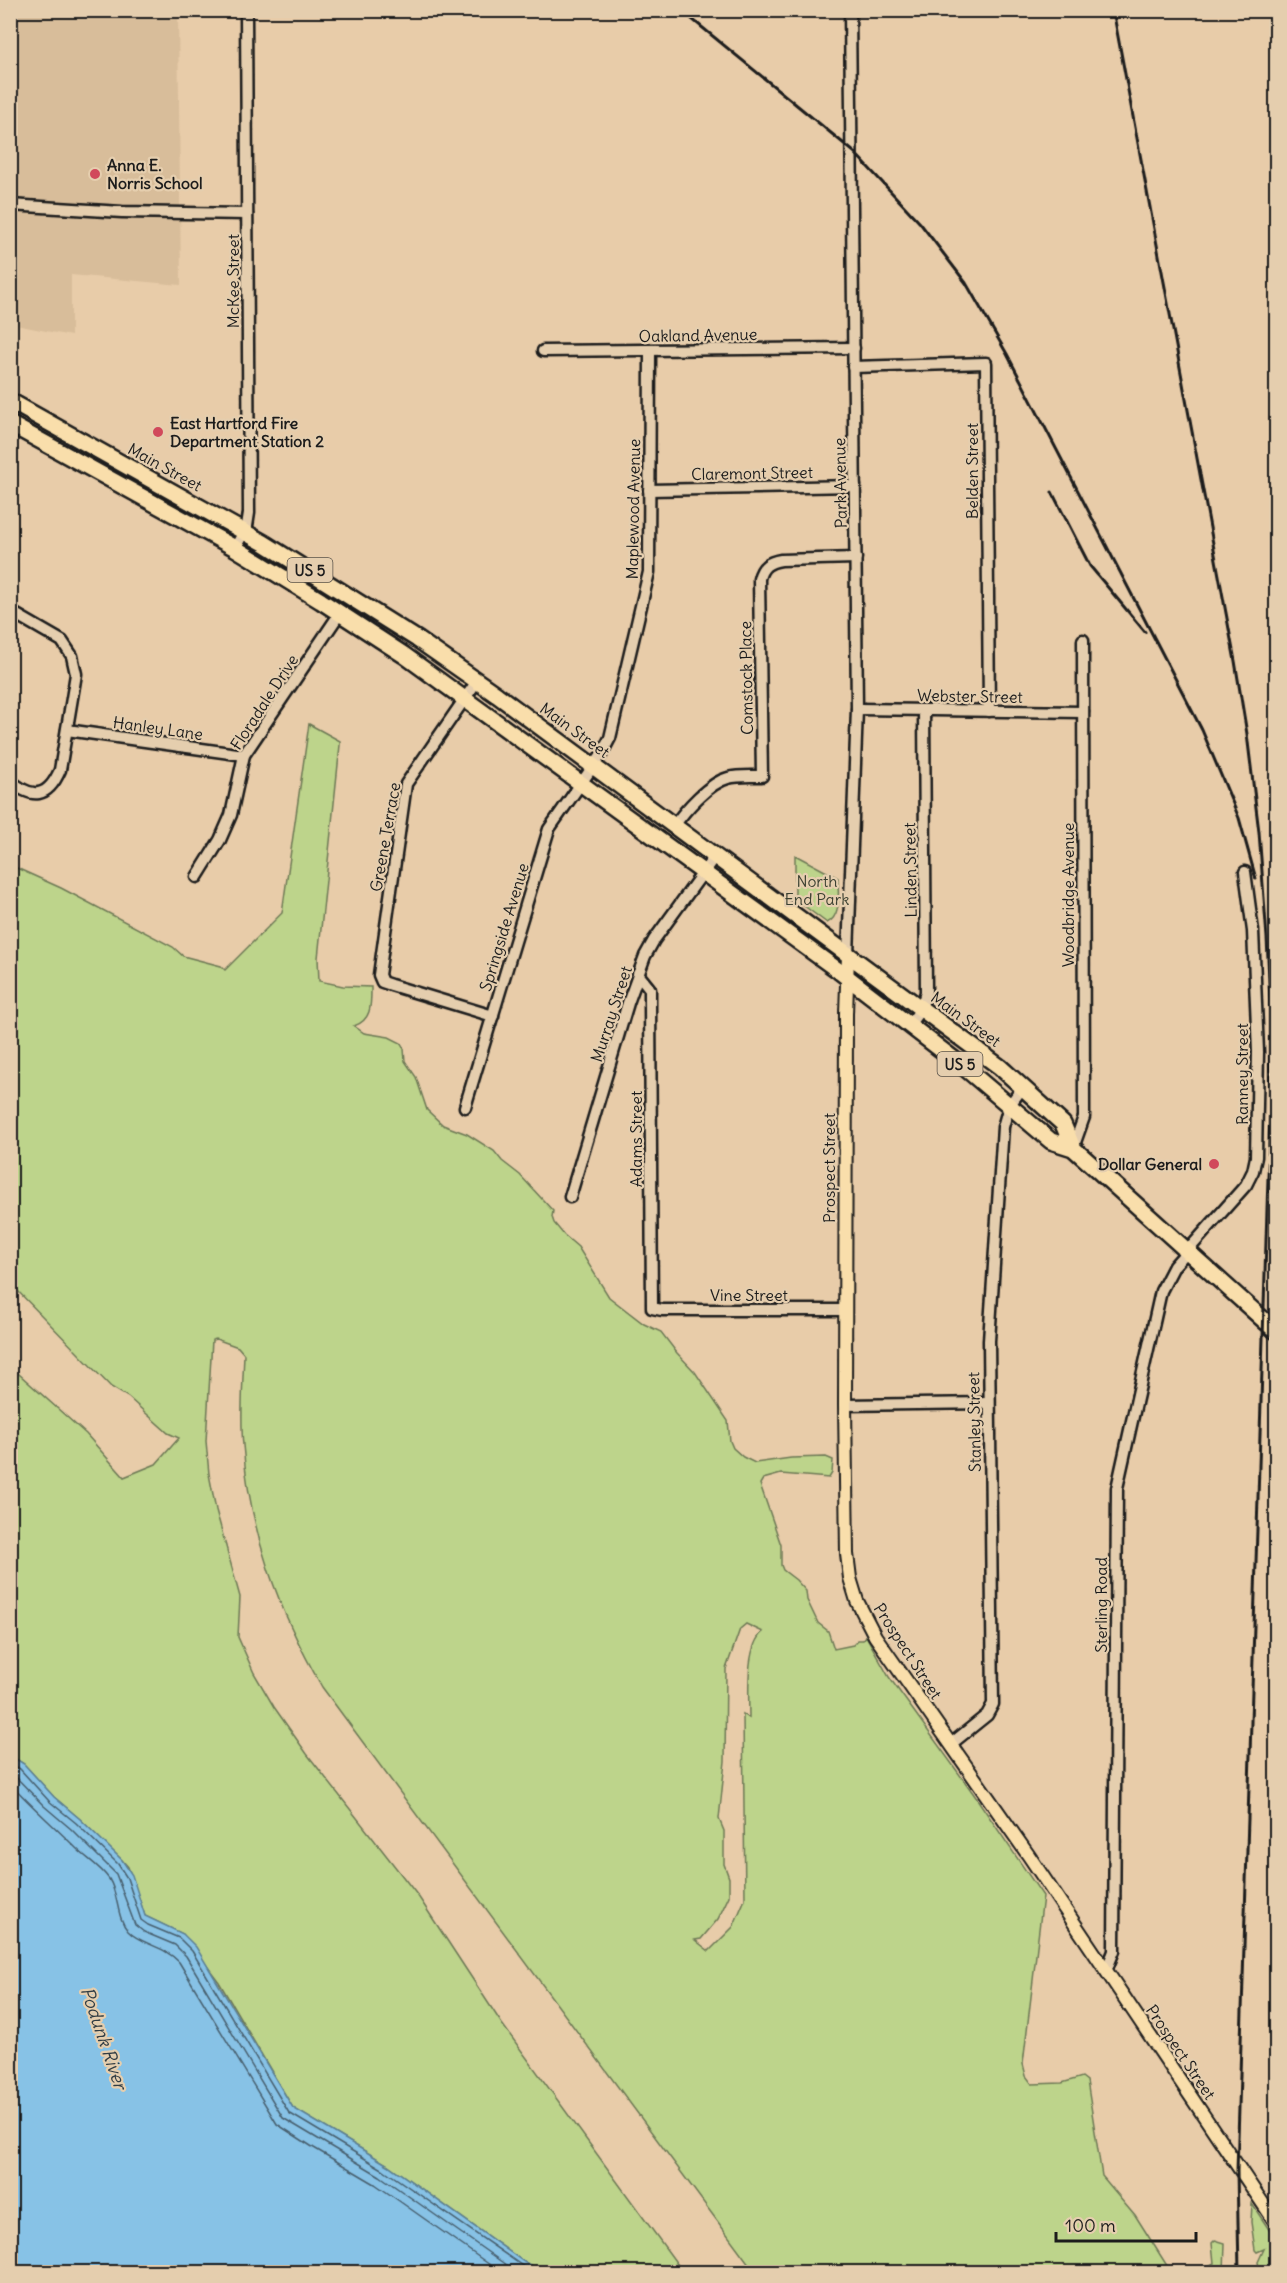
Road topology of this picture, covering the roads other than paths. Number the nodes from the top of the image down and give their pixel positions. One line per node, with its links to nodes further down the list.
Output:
1 (246, 10): 4 (street, McKee Street)
2 (850, 10): 5 (street, Park Avenue)
3 (10, 205): 4 (street)
4 (247, 214): 15 (street, McKee Street)
5 (854, 348): 7 (street, Oakland Avenue); 8 (street, Park Avenue)
6 (543, 351): 7 (street, Oakland Avenue)
7 (650, 351): 13 (street, Maplewood Avenue)
8 (854, 367): 12 (street, Park Avenue); 25 (street, Belden Street)
9 (10, 402): 11 (highway, Main Street / US 5)
10 (10, 424): 14 (highway, Main Street / US 5)
11 (147, 477): 14 (highway); 15 (highway, Main Street / US 5)
12 (855, 486): 13 (street, Claremont Street); 17 (street, Park Avenue)
13 (650, 490): 29 (street, Maplewood Avenue)
14 (138, 494): 16 (highway, Main Street / US 5)
15 (244, 531): 16 (street, McKee Street); 21 (highway, Main Street / US 5)
16 (235, 548): 19 (highway, Main Street / US 5)
17 (856, 558): 23 (street, Park Avenue); 32 (street, Comstock Place)
18 (10, 610): 27 (street)
19 (340, 613): 22 (highway, Main Street / US 5); 28 (street, Floradale Drive)
20 (1083, 640): 26 (street, Woodbridge Avenue)
21 (477, 681): 22 (street, Greene Terrace); 29 (highway, Main Street / US 5)
22 (465, 698): 31 (highway, Main Street / US 5); 41 (street, Greene Terrace)
23 (857, 709): 24 (street, Webster Street); 37 (street, Park Avenue)
24 (924, 710): 25 (street, Webster Street); 40 (street, Linden Street)
25 (988, 711): 26 (street, Webster Street)
26 (1083, 712): 46 (street, Woodbridge Avenue)
27 (67, 730): 28 (street, Hanley Lane); 30 (street)
28 (244, 755): 36 (street, Floradale Drive)
29 (593, 766): 31 (street, Springside Avenue); 32 (highway, Main Street / US 5)
30 (10, 780)
31 (580, 783): 34 (highway, Main Street / US 5); 41 (street, Springside Avenue)
32 (674, 826): 33 (highway, Main Street / US 5)
33 (715, 856): 34 (street, Murray Street); 37 (highway, Main Street / US 5)
34 (704, 871): 38 (street, Murray Street); 39 (highway, Main Street / US 5)
35 (1245, 872): 48 (street, Ranney Street)
36 (196, 878)
37 (848, 955): 39 (main road, Prospect Street); 40 (highway, Main Street / US 5)
38 (638, 974): 47 (street, Murray Street); 49 (street, Adams Street)
39 (847, 977): 42 (highway, Main Street / US 5); 50 (main road, Prospect Street)
40 (921, 1009): 42 (street, Linden Street); 43 (highway, Main Street / US 5)
41 (493, 1016): 45 (street, Springside Avenue)
42 (909, 1025): 44 (highway, Main Street / US 5)
43 (1023, 1087): 44 (street, Stanley Street); 46 (highway, Main Street / US 5)
44 (1009, 1106): 46 (highway, Main Street / US 5); 52 (street, Stanley Street)
45 (465, 1107)
46 (1073, 1148): 48 (highway, Main Street / US 5)
47 (570, 1197)
48 (1188, 1251): 51 (highway, Main Street / US 5); 55 (street, Sterling Road)
49 (652, 1308): 50 (street, Vine Street)
50 (845, 1310): 53 (main road, Prospect Street)
51 (1276, 1331)
52 (989, 1403): 53 (street); 54 (street, Stanley Street)
53 (845, 1405): 54 (main road, Prospect Street)
54 (951, 1744): 55 (main road, Prospect Street)
55 (1106, 1971): 56 (main road, Prospect Street)
56 (1275, 2216)

